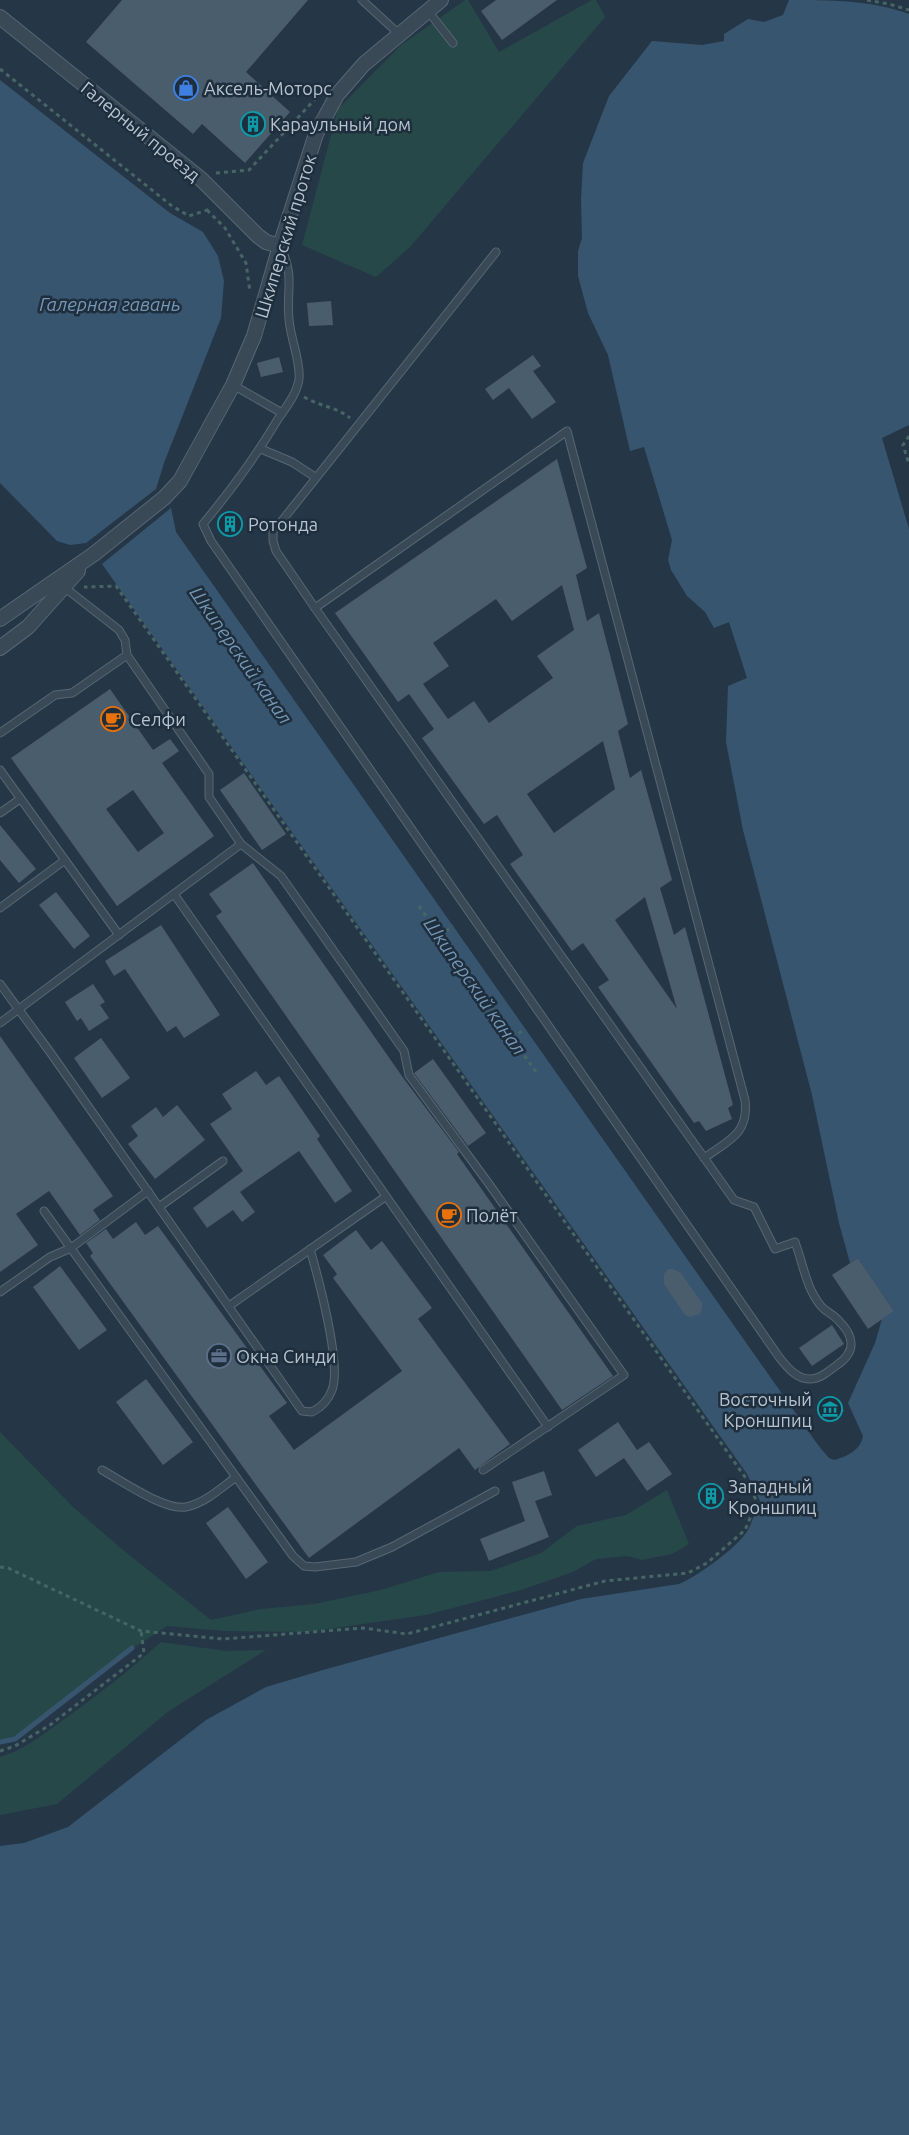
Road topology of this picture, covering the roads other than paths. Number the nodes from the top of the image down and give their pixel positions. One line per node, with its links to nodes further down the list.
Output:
1 (362, 0): 5 (lane)
2 (441, 0): 3 (street, Шкиперский проток)
3 (428, 10): 5 (street, Шкиперский проток); 6 (lane)
4 (0, 17): 7 (street, Галерный проезд)
5 (399, 34): 7 (street, Шкиперский проток)
6 (453, 43)
7 (280, 246): 9 (street, Шкиперский проток); 10 (lane)
8 (496, 252): 12 (lane)
9 (234, 385): 10 (lane); 13 (street, Шкиперский проток)
10 (282, 413): 11 (lane)
11 (261, 448): 12 (lane); 31 (lane)
12 (315, 477): 15 (lane)
13 (94, 554): 14 (street); 16 (street)
14 (64, 587): 17 (street); 18 (lane)
15 (315, 608): 31 (lane); 31 (lane)
16 (0, 619)
17 (0, 648)
18 (127, 655): 19 (lane); 23 (lane)
19 (0, 733)
20 (0, 770): 21 (lane)
21 (20, 799): 22 (lane); 24 (lane)
22 (0, 813)
23 (241, 844): 25 (lane); 41 (lane)
24 (65, 860): 26 (lane); 27 (lane)
25 (174, 894): 27 (lane); 34 (lane)
26 (0, 908)
27 (119, 935): 29 (lane)
28 (0, 984): 29 (lane)
29 (19, 1009): 30 (lane); 33 (lane)
30 (0, 1023)
31 (704, 1158)
32 (223, 1160): 35 (lane)
33 (148, 1191): 35 (lane); 37 (lane)
34 (385, 1197): 38 (lane); 41 (lane)
35 (159, 1208): 40 (lane)
36 (44, 1211): 37 (lane)
37 (71, 1248): 39 (lane); 44 (lane)
38 (310, 1249): 40 (lane); 40 (lane)
39 (0, 1292)
40 (228, 1306)
41 (548, 1427): 43 (lane)
42 (102, 1470): 44 (lane)
43 (483, 1470)
44 (236, 1477): 45 (lane)
45 (496, 1491)

